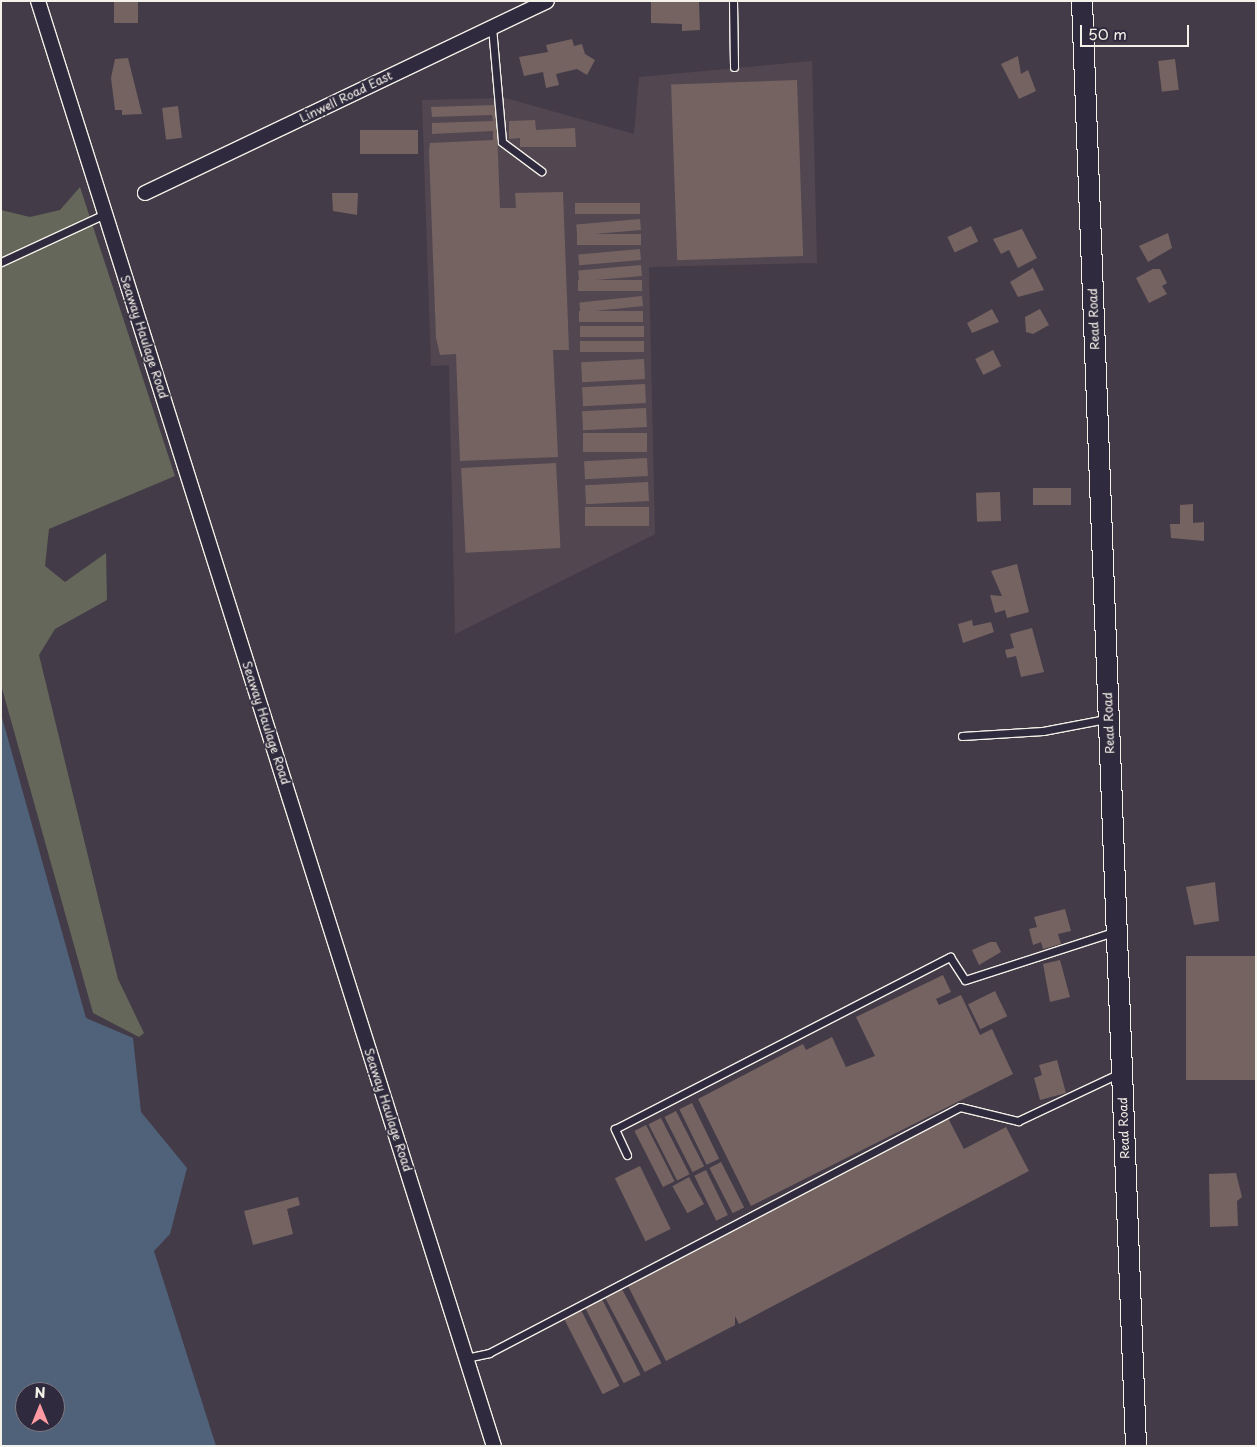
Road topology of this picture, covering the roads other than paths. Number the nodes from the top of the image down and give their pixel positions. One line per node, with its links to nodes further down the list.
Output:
1 (38, 1): 9 (street, Seaway Haulage Road)
2 (546, 1): 5 (street, Linwell Road East)
3 (733, 1): 6 (lane)
4 (1082, 1): 11 (street, Read Road)
5 (492, 27): 7 (lane); 8 (street, Linwell Road East)
6 (734, 67)
7 (541, 171)
8 (145, 194)
9 (105, 214): 10 (lane); 16 (street, Seaway Haulage Road)
10 (1, 262)
11 (1109, 718): 12 (lane); 13 (street, Read Road)
12 (962, 736)
13 (1116, 931): 14 (street, Read Road); 15 (lane)
14 (1122, 1072): 16 (lane); 18 (street, Read Road)
15 (627, 1155)
16 (466, 1358): 17 (street, Seaway Haulage Road)
17 (494, 1446)
18 (1136, 1446)

